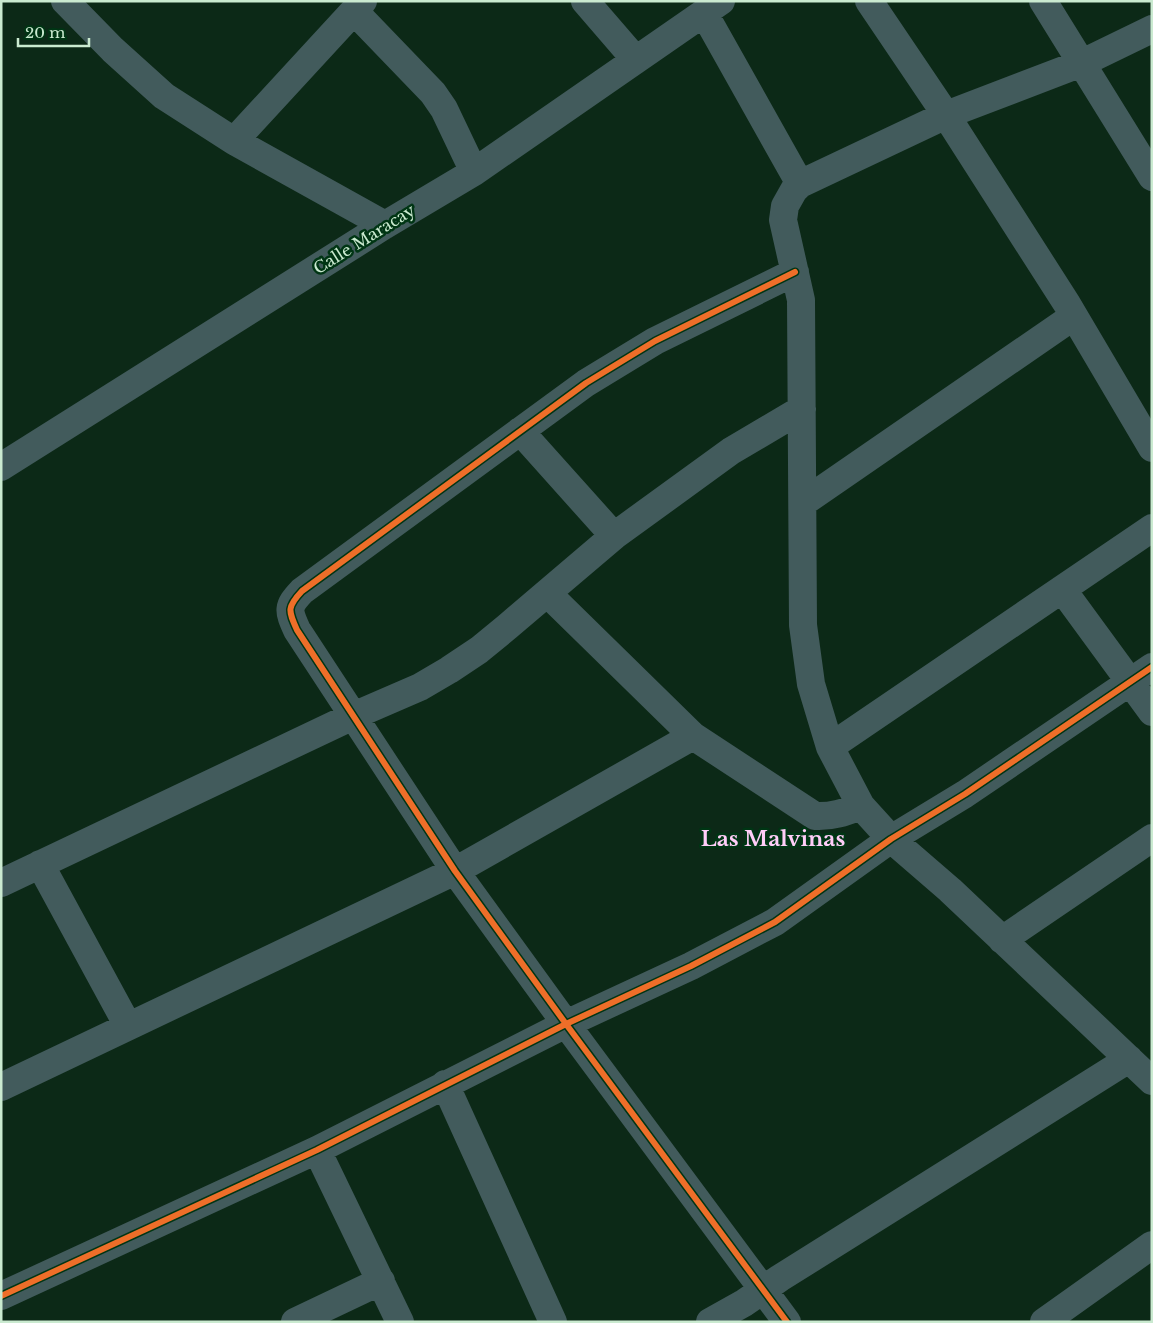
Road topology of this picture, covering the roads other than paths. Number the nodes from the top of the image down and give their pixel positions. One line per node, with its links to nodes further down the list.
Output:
1 (66, 1): 11 (street)
2 (586, 1): 8 (street)
3 (869, 1): 10 (street)
4 (1044, 1): 9 (street)
5 (358, 6): 11 (street); 12 (street)
6 (713, 7): 8 (street, Calle Maracay); 14 (street)
7 (1152, 29): 9 (street)
8 (635, 59): 12 (street, Calle Maracay)
9 (1082, 63): 10 (street); 13 (street)
10 (946, 116): 14 (street); 17 (street)
11 (234, 141): 15 (street)
12 (474, 172): 15 (street, Calle Maracay)
13 (1152, 177)
14 (800, 184): 16 (street)
15 (385, 225): 21 (street, Calle Maracay)
16 (795, 272): 18 (street); 19 (street)
17 (1074, 316): 20 (street); 22 (street)
18 (802, 409): 22 (street); 24 (street)
19 (520, 431): 24 (street); 29 (street)
20 (1152, 448)
21 (1, 467)
22 (804, 502): 31 (street)
23 (1152, 528): 25 (street)
24 (614, 536): 26 (street)
25 (1062, 589): 27 (street); 31 (street)
26 (546, 593): 29 (street); 30 (street)
27 (1141, 675): 28 (street); 34 (street)
28 (1152, 712)
29 (353, 716): 35 (street); 36 (street)
30 (692, 736): 32 (street); 36 (street)
31 (830, 747): 32 (street)
32 (861, 806): 34 (street)
33 (1152, 838): 38 (street)
34 (891, 839): 38 (street); 39 (street)
35 (40, 864): 37 (street); 40 (street)
36 (455, 870): 39 (street); 40 (street)
37 (1, 883)
38 (1002, 940): 41 (street)
39 (566, 1024): 42 (street); 47 (street)
40 (128, 1026): 43 (street)
41 (1145, 1072): 47 (street)
42 (445, 1084): 44 (street); 51 (street)
43 (1, 1087)
44 (317, 1150): 46 (street); 48 (street)
45 (1152, 1245): 54 (street)
46 (381, 1281): 49 (street); 50 (street)
47 (762, 1290): 52 (street); 53 (street)
48 (1, 1296)
49 (295, 1322)
50 (400, 1322)
51 (553, 1322)
52 (710, 1322)
53 (787, 1322)
54 (1044, 1322)

